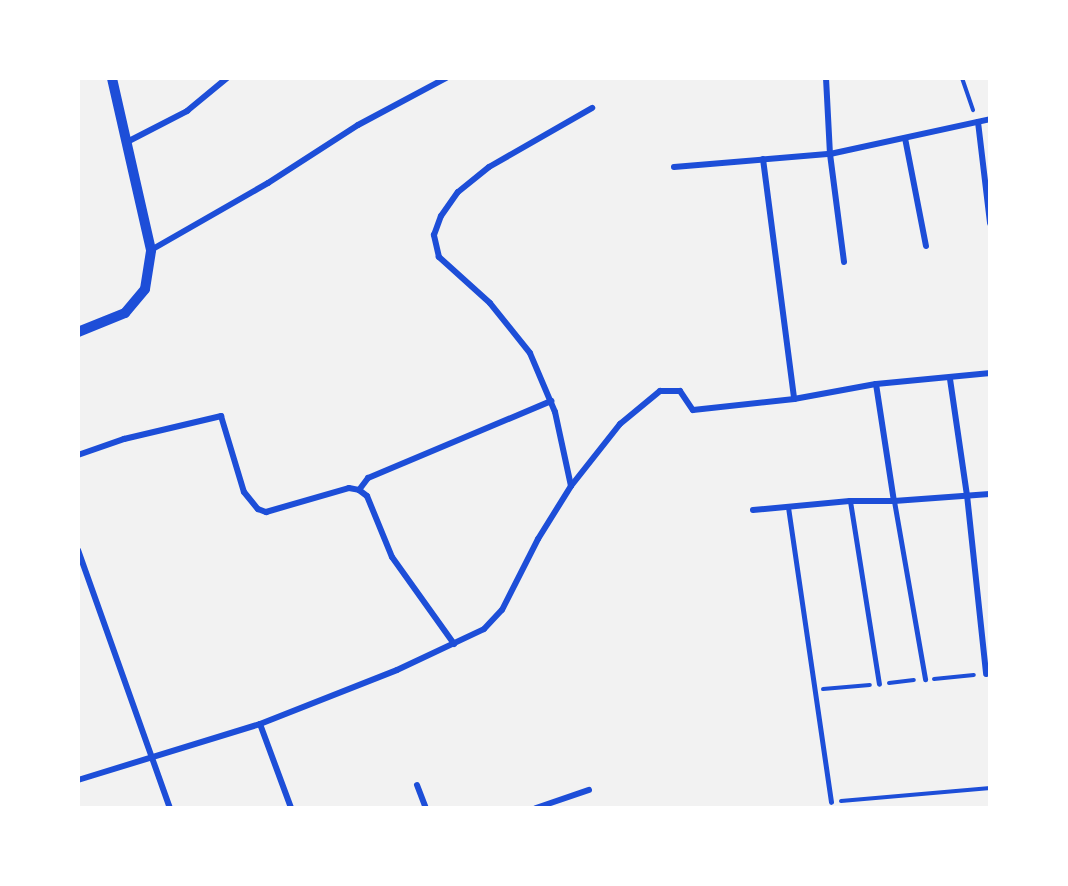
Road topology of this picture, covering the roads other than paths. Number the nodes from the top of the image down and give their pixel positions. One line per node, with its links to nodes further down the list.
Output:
1 (112, 78): 9 (street)
2 (227, 78): 9 (street)
3 (446, 78): 15 (street)
4 (826, 78): 10 (street)
5 (592, 108): 22 (street)
6 (990, 119): 7 (street)
7 (978, 122): 8 (street); 13 (street)
8 (904, 138): 10 (street); 14 (street)
9 (127, 142): 15 (street)
10 (830, 154): 11 (street); 16 (street)
11 (763, 159): 12 (street); 21 (street)
12 (674, 167)
13 (990, 223)
14 (926, 246)
15 (151, 250): 17 (street)
16 (844, 262)
17 (78, 333)
18 (990, 373): 19 (street)
19 (950, 379): 20 (street); 27 (street)
20 (876, 384): 21 (street); 29 (street)
21 (794, 399): 24 (street)
22 (551, 401): 24 (street); 25 (street)
23 (78, 456): 25 (street)
24 (571, 486): 34 (street)
25 (359, 490): 34 (street)
26 (990, 494): 27 (street)
27 (967, 495): 29 (street); 35 (street)
28 (850, 501): 29 (street); 30 (street); 37 (street)
29 (894, 501): 36 (street)
30 (788, 507): 31 (street); 43 (street)
31 (753, 510)
32 (78, 550): 33 (street)
33 (80, 560): 39 (street)
34 (454, 644): 38 (street)
35 (986, 674)
36 (926, 679)
37 (879, 684)
38 (260, 724): 39 (street); 45 (street)
39 (153, 758): 40 (street); 44 (street)
40 (78, 780)
41 (417, 785): 46 (street)
42 (589, 790): 47 (street)
43 (831, 802)
44 (170, 808)
45 (291, 808)
46 (426, 808)
47 (536, 808)

